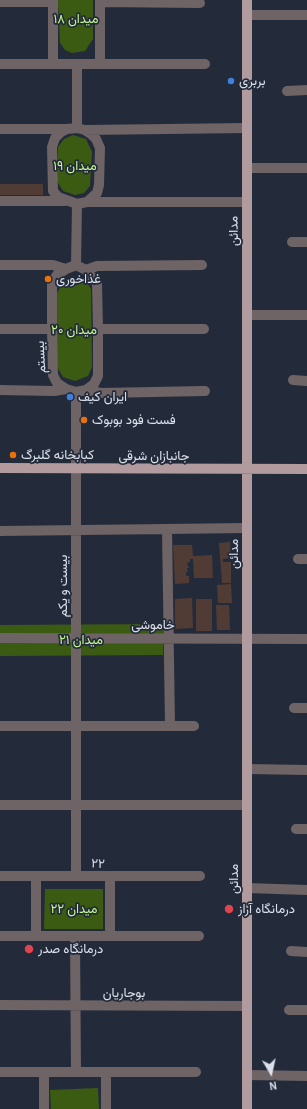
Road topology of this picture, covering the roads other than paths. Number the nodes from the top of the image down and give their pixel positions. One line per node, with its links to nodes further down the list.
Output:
1 (247, 0): 6 (main road, مدائن)
2 (53, 1): 4 (street); 9 (street)
3 (100, 1): 5 (street); 11 (street)
4 (0, 2)
5 (200, 3)
6 (247, 15): 7 (street); 15 (main road, مدائن)
7 (307, 15)
8 (0, 64): 9 (street)
9 (53, 64): 10 (street)
10 (77, 64): 11 (street); 17 (street)
11 (100, 64): 12 (street)
12 (205, 64)
13 (286, 90): 14 (street)
14 (307, 90)
15 (247, 128): 17 (street); 18 (main road, مدائن)
16 (0, 129): 17 (street)
17 (76, 129): 21 (street); 23 (street)
18 (247, 168): 19 (street); 22 (main road, مدائن)
19 (307, 168)
20 (0, 201): 21 (street)
21 (65, 201): 23 (street)
22 (247, 202): 23 (street); 30 (main road, مدائن)
23 (82, 203): 28 (street)
24 (292, 242): 25 (street)
25 (307, 242)
26 (0, 265): 28 (street)
27 (202, 265): 29 (street)
28 (71, 267): 29 (street); 33 (street, بیستم)
29 (86, 270): 34 (street)
30 (248, 315): 31 (street); 43 (main road, مدائن)
31 (307, 315)
32 (0, 329): 33 (street)
33 (52, 329): 39 (street, بیستم)
34 (98, 329): 35 (street); 39 (street)
35 (204, 329)
36 (293, 380): 37 (street)
37 (307, 381)
38 (0, 390): 39 (street)
39 (76, 391): 40 (street); 42 (street, بیست و یکم)
40 (205, 391)
41 (0, 468): 42 (main road, جانبازان شرقی)
42 (76, 469): 43 (main road, جانبازان شرقی); 48 (street, بیست و یکم)
43 (247, 469): 44 (main road, جانبازان شرقی); 45 (main road, مدائن)
44 (307, 469)
45 (247, 528): 46 (street); 52 (main road, مدائن)
46 (167, 529): 48 (street); 51 (street)
47 (0, 531): 48 (street)
48 (76, 531): 50 (street, بیست و یکم)
49 (0, 638): 50 (street, خاموشی)
50 (76, 638): 51 (street, خاموشی); 57 (street, بیست و یکم)
51 (170, 638): 52 (street, خاموشی); 58 (street)
52 (247, 638): 53 (street, خاموشی); 60 (main road, مدائن)
53 (307, 639)
54 (294, 708): 55 (street)
55 (307, 708)
56 (0, 726): 57 (street)
57 (76, 726): 58 (street); 63 (street, بیست و یکم)
58 (170, 726): 59 (street)
59 (194, 726)
60 (247, 768): 61 (street); 64 (main road, مدائن)
61 (307, 770)
62 (0, 805): 63 (street)
63 (76, 805): 64 (street); 69 (street, بیست و یکم)
64 (247, 805): 72 (main road, مدائن)
65 (296, 829): 66 (street)
66 (307, 829)
67 (0, 876): 68 (street, ۲۲)
68 (36, 876): 69 (street, ۲۲); 75 (street)
69 (76, 876): 70 (street, ۲۲)
70 (110, 876): 71 (street); 77 (street, ۲۲)
71 (200, 876)
72 (247, 888): 73 (street); 83 (main road, مدائن)
73 (307, 890)
74 (0, 936): 75 (street)
75 (36, 936): 76 (street)
76 (75, 936): 77 (street); 82 (street)
77 (110, 936): 78 (street)
78 (199, 936)
79 (291, 951): 80 (street)
80 (307, 952)
81 (0, 1006): 82 (street, بوجاریان)
82 (75, 1006): 83 (street, بوجاریان); 88 (street)
83 (247, 1006): 91 (main road, مدائن)
84 (289, 1010): 85 (street)
85 (307, 1010)
86 (0, 1072): 87 (street)
87 (44, 1072): 88 (street); 93 (street)
88 (76, 1072): 89 (street)
89 (106, 1072): 90 (street); 94 (street)
90 (196, 1072)
91 (247, 1075): 92 (street); 95 (main road, مدائن)
92 (307, 1076)
93 (44, 1109)
94 (106, 1109)
95 (247, 1109)

